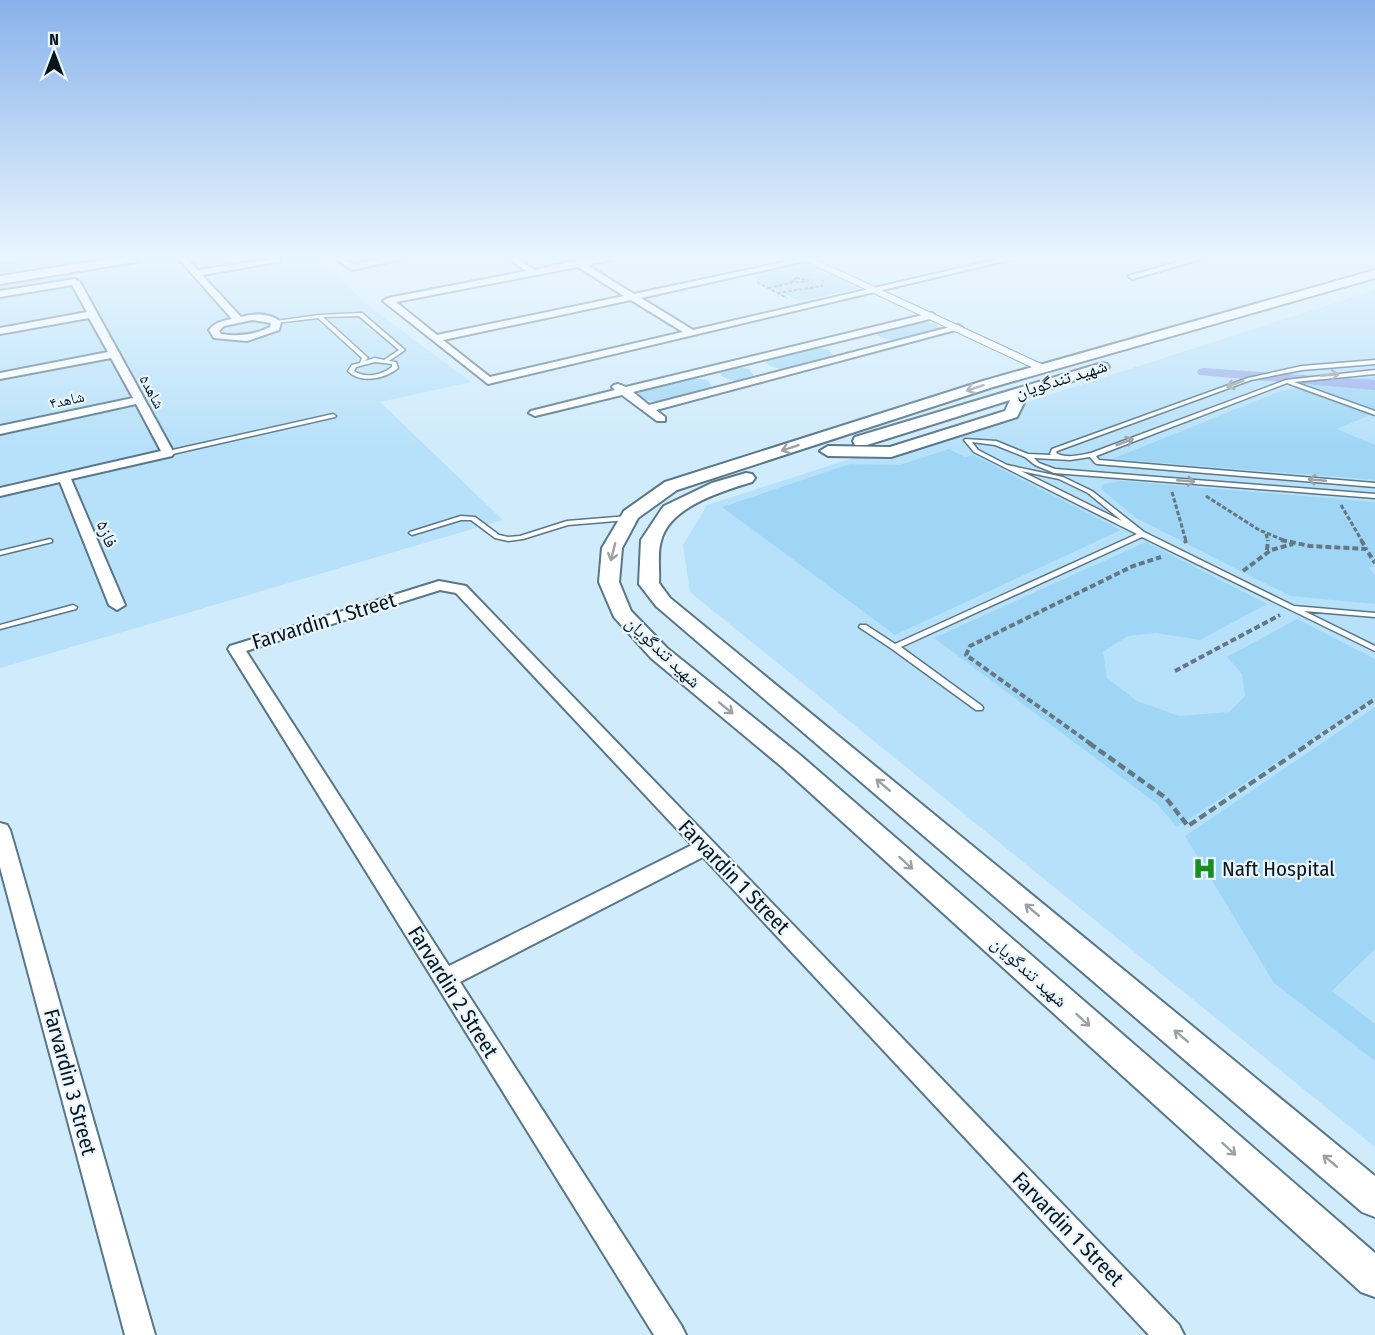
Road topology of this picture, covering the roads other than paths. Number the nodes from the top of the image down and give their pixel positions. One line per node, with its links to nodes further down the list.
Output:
1 (59, 320): 19 (street)
2 (96, 320): 25 (street, شاهد۵)
3 (231, 320): 17 (street)
4 (272, 320): 17 (street)
5 (288, 320): 17 (lane)
6 (324, 320): 29 (lane)
7 (367, 320): 27 (lane)
8 (413, 320): 22 (street)
9 (508, 320): 22 (street)
10 (670, 320): 21 (street)
11 (744, 320): 21 (street)
12 (912, 320): 20 (street)
13 (941, 320): 18 (street)
14 (956, 320): 31 (street)
15 (1211, 320): 31 (main road, شهید تندگویان)
16 (1255, 320): 41 (main road, شهید تندگویان)
17 (276, 322)
18 (958, 328): 24 (street); 31 (street)
19 (0, 331)
20 (862, 332): 23 (street); 24 (street)
21 (691, 333): 22 (street)
22 (433, 336)
23 (822, 342): 26 (street); 28 (street)
24 (889, 346): 26 (street)
25 (114, 354): 35 (street); 42 (street, شاهد۵)
26 (850, 357): 36 (street)
27 (386, 360): 29 (lane); 29 (lane)
28 (745, 360): 32 (street); 36 (street)
29 (362, 362)
30 (1375, 362): 34 (lane)
31 (1050, 366): 44 (main road, شهید تندگویان, one-way to 44)
32 (704, 370): 39 (street); 40 (street)
33 (1375, 372): 37 (lane, one-way to 33)
34 (1269, 375): 37 (lane); 58 (lane, one-way to 58)
35 (0, 376)
36 (772, 377): 39 (street)
37 (1288, 381): 46 (lane); 56 (lane, one-way to 37)
38 (612, 383): 40 (street)
39 (730, 388): 43 (street)
40 (623, 391): 43 (street); 45 (street)
41 (1022, 391): 49 (main road, شهید تندگویان); 51 (main road)
42 (140, 400): 50 (street, شاهد۴); 55 (street, شاهد۵)
43 (647, 409): 48 (street)
44 (908, 409): 49 (main road); 61 (main road, شهید تندگویان, one-way to 61)
45 (536, 413)
46 (1375, 413)
47 (333, 416): 55 (lane)
48 (661, 419)
49 (928, 420): 51 (main road); 54 (main road, شهید تندگویان)
50 (0, 430)
51 (951, 432): 53 (main road); 54 (main road)
52 (996, 443): 53 (lane); 53 (lane); 57 (lane)
53 (972, 445): 59 (lane)
54 (828, 451): 61 (main road, شهید تندگویان)
55 (168, 453): 60 (street)
56 (1092, 455): 58 (lane); 62 (lane, one-way to 56)
57 (1027, 456): 58 (lane); 64 (lane, one-way to 64)
58 (1058, 457)
59 (1005, 466): 67 (lane); 67 (lane)
60 (64, 477): 63 (street); 71 (street, فاز۵)
61 (709, 482): 65 (main road, شهید تندگویان); 70 (main road, شهید تندگویان)
62 (1375, 485)
63 (0, 492)
64 (1375, 496)
65 (629, 518): 66 (lane); 74 (main road, شهید تندگویان, one-way to 74)
66 (412, 532)
67 (1142, 534): 73 (lane); 78 (lane)
68 (50, 541): 69 (lane)
69 (0, 553)
70 (663, 602): 74 (main road); 85 (main road, شهید تندگویان, one-way to 70)
71 (117, 605)
72 (73, 607): 76 (lane)
73 (1293, 608): 75 (lane); 80 (lane)
74 (621, 613): 86 (main road, شهید تندگویان, one-way to 86)
75 (1375, 615)
76 (0, 627)
77 (863, 627): 78 (lane)
78 (895, 647): 81 (lane)
79 (236, 649): 83 (street, Farvardin 1 Street); 84 (street, Farvardin 2 Street)
80 (1375, 649)
81 (979, 708)
82 (0, 830): 87 (street, Farvardin 3 Street)
83 (705, 847): 84 (street); 89 (street, Farvardin 1 Street)
84 (445, 979): 88 (street, Farvardin 2 Street)
85 (1375, 1199)
86 (1375, 1278)
87 (140, 1335)
88 (671, 1335)
89 (1169, 1335)

